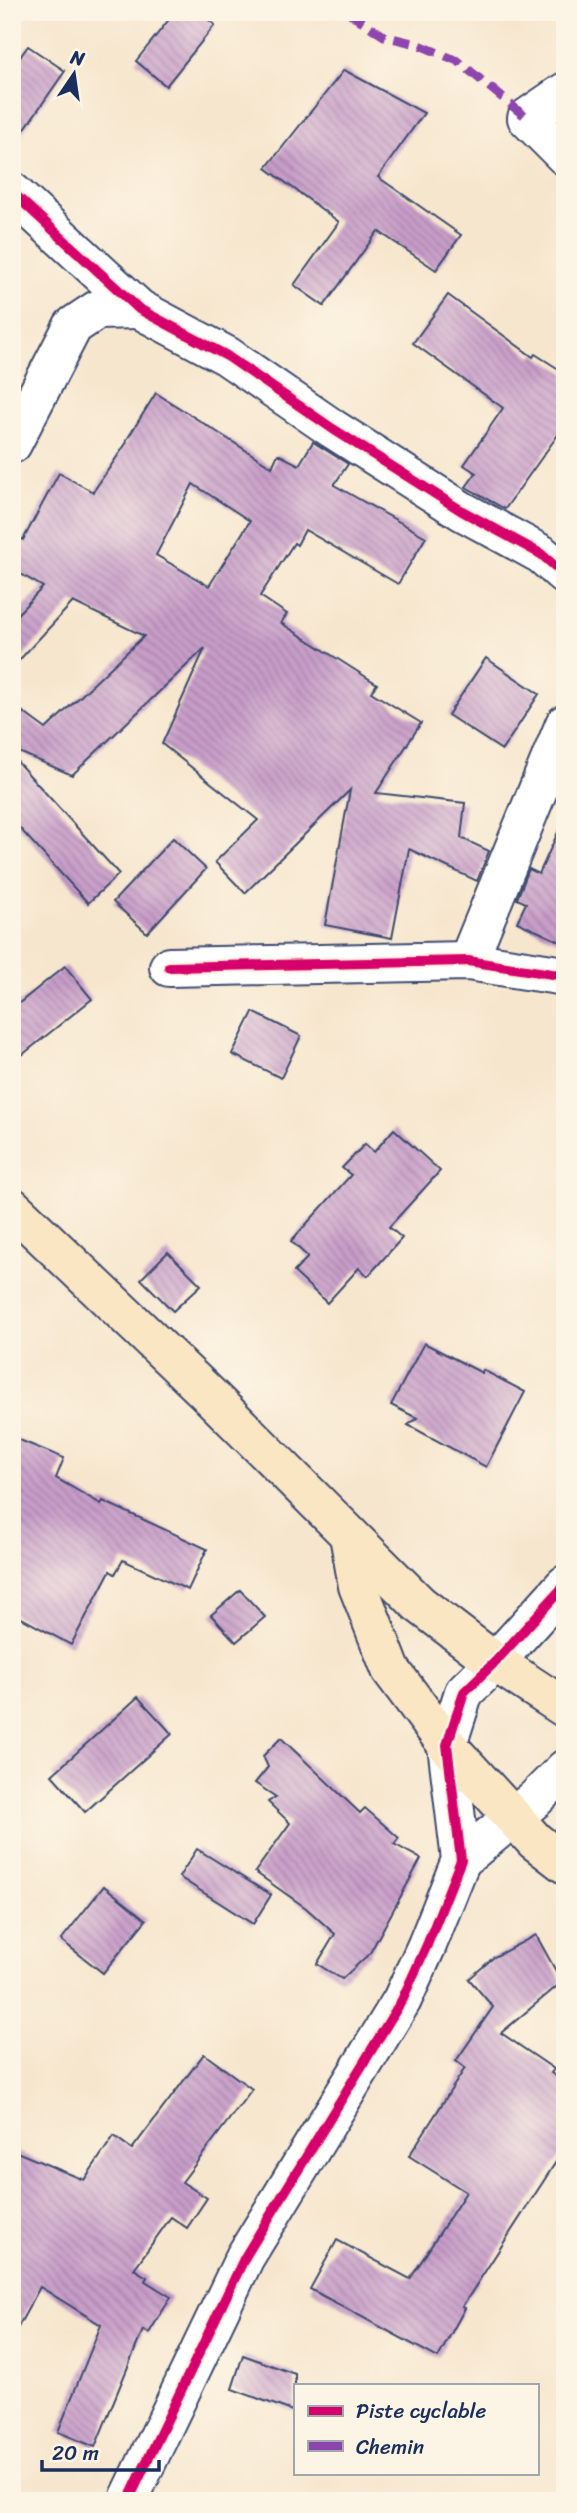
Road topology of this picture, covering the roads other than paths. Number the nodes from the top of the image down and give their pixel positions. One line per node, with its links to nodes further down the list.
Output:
1 (565, 92): 2 (street)
2 (565, 156)
3 (12, 192): 4 (street)
4 (139, 309): 5 (street); 6 (street)
5 (12, 444)
6 (565, 575)
7 (565, 724): 8 (street)
8 (468, 961): 9 (street); 10 (street)
9 (169, 967)
10 (565, 976)
11 (12, 1207): 12 (main road)
12 (349, 1535): 14 (main road); 16 (main road)
13 (565, 1585): 14 (street)
14 (495, 1662): 15 (main road); 16 (street)
15 (565, 1708)
16 (447, 1745): 18 (main road); 19 (street)
17 (565, 1769): 18 (street)
18 (513, 1817): 19 (street); 20 (main road)
19 (461, 1860): 21 (street)
20 (565, 1864)
21 (128, 2501)

